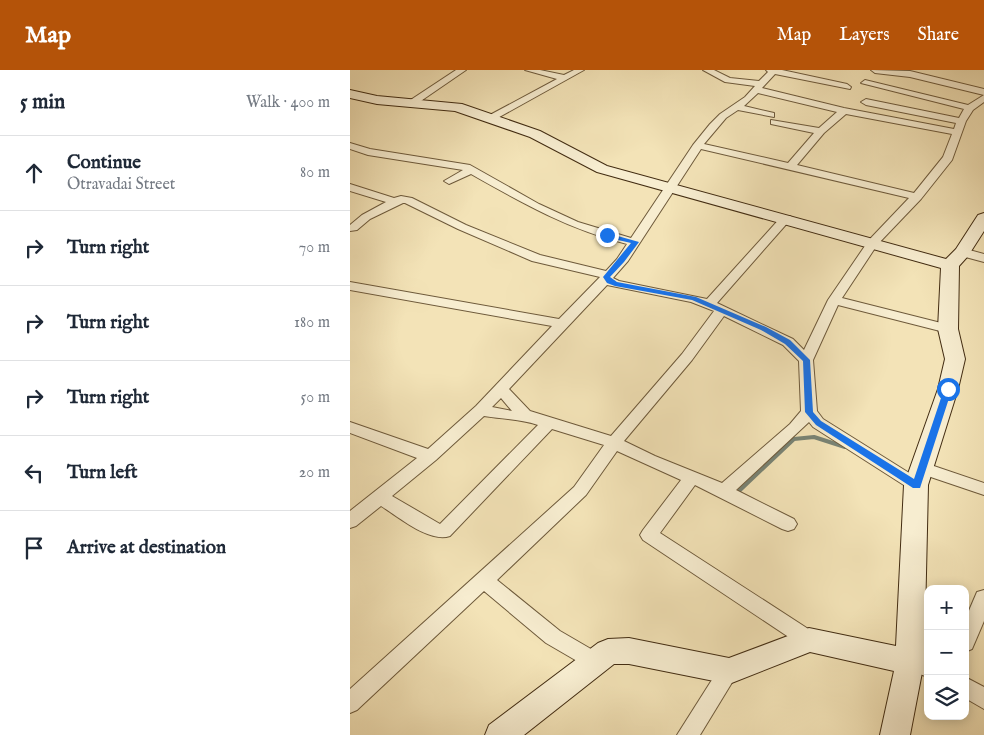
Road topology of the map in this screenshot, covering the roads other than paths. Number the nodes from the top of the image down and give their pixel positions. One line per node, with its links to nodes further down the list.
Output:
1 (462, 70): 15 (street)
2 (528, 70): 7 (street)
3 (580, 70): 7 (street)
4 (707, 70): 9 (street)
5 (772, 70): 9 (street); 10 (street)
6 (874, 70): 11 (street)
7 (565, 78): 19 (street)
8 (865, 83): 17 (street)
9 (760, 87): 16 (street); 18 (street)
10 (847, 87)
11 (984, 92)
12 (350, 94): 15 (street)
13 (984, 98): 17 (street)
14 (866, 102): 20 (street)
15 (412, 103): 19 (street)
16 (736, 106): 21 (street); 23 (street)
17 (970, 108): 20 (street)
18 (844, 111): 21 (street); 22 (street)
19 (490, 118): 28 (street)
20 (961, 121): 22 (street)
21 (821, 131): 25 (street)
22 (956, 132): 30 (street)
23 (698, 145): 25 (street); 28 (street)
24 (350, 146): 26 (street)
25 (790, 167): 30 (street)
26 (472, 170): 27 (street); 35 (street)
27 (449, 181)
28 (672, 186): 32 (street); 35 (street)
29 (350, 187): 31 (street)
30 (917, 197): 36 (street)
31 (395, 202): 34 (street); 39 (street)
32 (786, 218): 36 (street); 42 (street)
33 (984, 218): 38 (street)
34 (353, 228)
35 (635, 242): 39 (street)
36 (873, 243): 38 (street); 41 (street)
37 (984, 258): 38 (street)
38 (956, 259): 44 (street)
39 (607, 277): 42 (street); 43 (street)
40 (350, 286): 43 (street)
41 (834, 300): 44 (street); 45 (street)
42 (716, 307): 45 (street); 52 (street)
43 (562, 324): 46 (street)
44 (948, 329): 55 (street)
45 (806, 360): 48 (street)
46 (502, 388): 47 (street); 49 (street)
47 (481, 410): 49 (street); 53 (street)
48 (809, 412): 55 (street); 57 (street)
49 (525, 415): 50 (street)
50 (549, 423): 52 (street); 58 (street)
51 (350, 426): 53 (street)
52 (614, 443): 54 (street); 61 (street)
53 (430, 456): 58 (street)
54 (692, 477): 57 (street); 65 (street)
55 (919, 477): 56 (street); 67 (street)
56 (984, 489)
57 (724, 491): 60 (street)
58 (380, 497): 59 (street)
59 (350, 521)
60 (788, 524)
61 (484, 580): 66 (street); 71 (street)
62 (984, 598): 63 (street)
63 (979, 619): 64 (street)
64 (969, 636)
65 (809, 640): 67 (street); 68 (street)
66 (596, 662): 68 (street); 72 (street)
67 (919, 665): 74 (street)
68 (729, 671): 73 (street)
69 (969, 689): 70 (street)
70 (984, 699)
71 (350, 703)
72 (500, 735)
73 (688, 735)
74 (895, 735)

